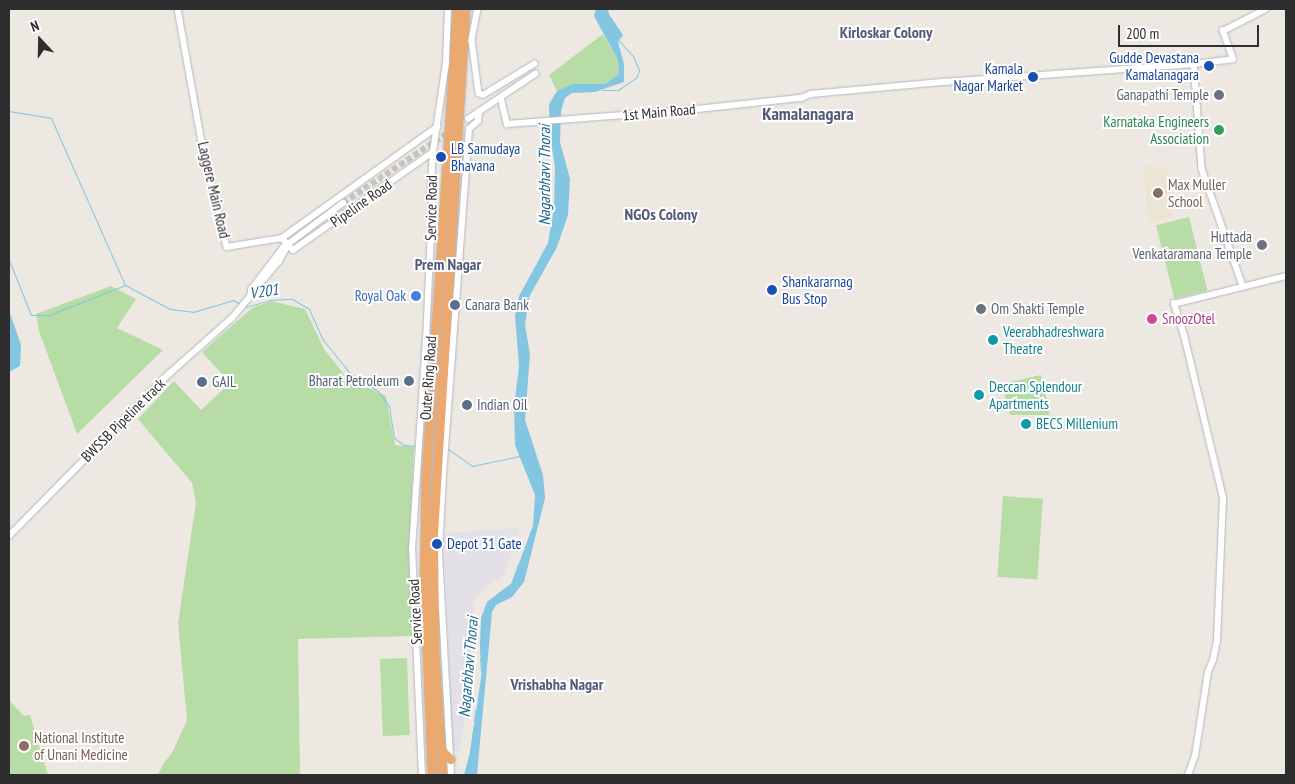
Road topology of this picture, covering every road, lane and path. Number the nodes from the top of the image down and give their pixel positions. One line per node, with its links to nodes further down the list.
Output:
1 (178, 9): 16 (street, Laggere Main Road)
2 (448, 9): 13 (street, Service Road)
3 (456, 9): 20 (highway, Outer Ring Road)
4 (465, 9): 21 (highway, Outer Ring Road)
5 (478, 9): 7 (street)
6 (1266, 9): 8 (street, 1st Main Road)
7 (534, 64)
8 (1194, 64): 10 (street, 1st Main Road); 19 (street)
9 (535, 74): 10 (street)
10 (501, 97): 11 (street)
11 (479, 112): 12 (street); 21 (street)
12 (468, 119)
13 (437, 126): 14 (street, Service Road); 16 (street, Laggere Main Road)
14 (433, 152): 17 (street, Pipeline Road); 20 (street, Service Road)
15 (344, 203): 17 (street)
16 (282, 238): 17 (street)
17 (288, 246): 23 (street, BWSSB Pipeline track)
18 (1286, 276): 19 (street)
19 (1243, 286): 33 (street)
20 (431, 341): 22 (highway, Outer Ring Road)
21 (447, 358): 22 (highway, Outer Ring Road)
22 (430, 449): 24 (highway, Outer Ring Road); 25 (highway, Outer Ring Road); 26 (street, Service Road)
23 (9, 536)
24 (442, 714): 27 (highway, Outer Ring Road); 28 (street)
25 (429, 722): 26 (highway); 30 (highway, Outer Ring Road)
26 (419, 723): 29 (street, Service Road)
27 (441, 750): 28 (highway); 31 (highway, Outer Ring Road)
28 (450, 759): 32 (street)
29 (422, 775)
30 (432, 775)
31 (442, 775)
32 (451, 775)
33 (1188, 775)

